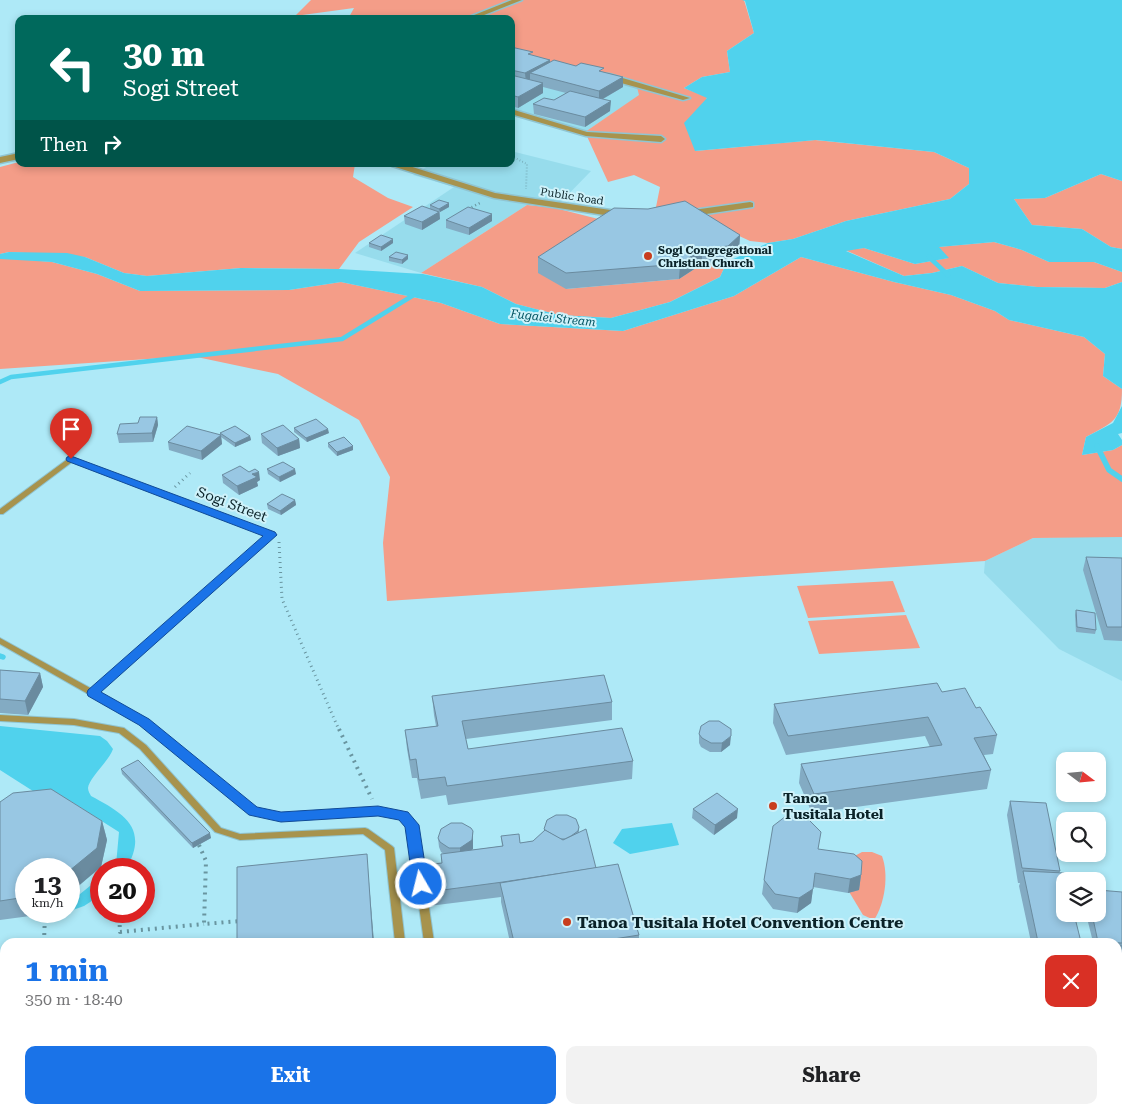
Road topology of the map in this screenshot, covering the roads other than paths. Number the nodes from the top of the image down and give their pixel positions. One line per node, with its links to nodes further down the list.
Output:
1 (519, 0): 2 (street)
2 (478, 15)
3 (594, 73): 4 (street)
4 (686, 98)
5 (515, 112): 6 (street)
6 (661, 139)
7 (15, 157): 8 (street)
8 (0, 160)
9 (405, 167): 12 (street, Public Road)
10 (750, 205): 11 (street)
11 (676, 215)
12 (638, 217)
13 (0, 512): 15 (lane, Sogi Street)
14 (0, 640): 15 (lane)
15 (93, 693): 18 (lane)
16 (0, 718): 17 (lane)
17 (400, 938)
18 (428, 938)

